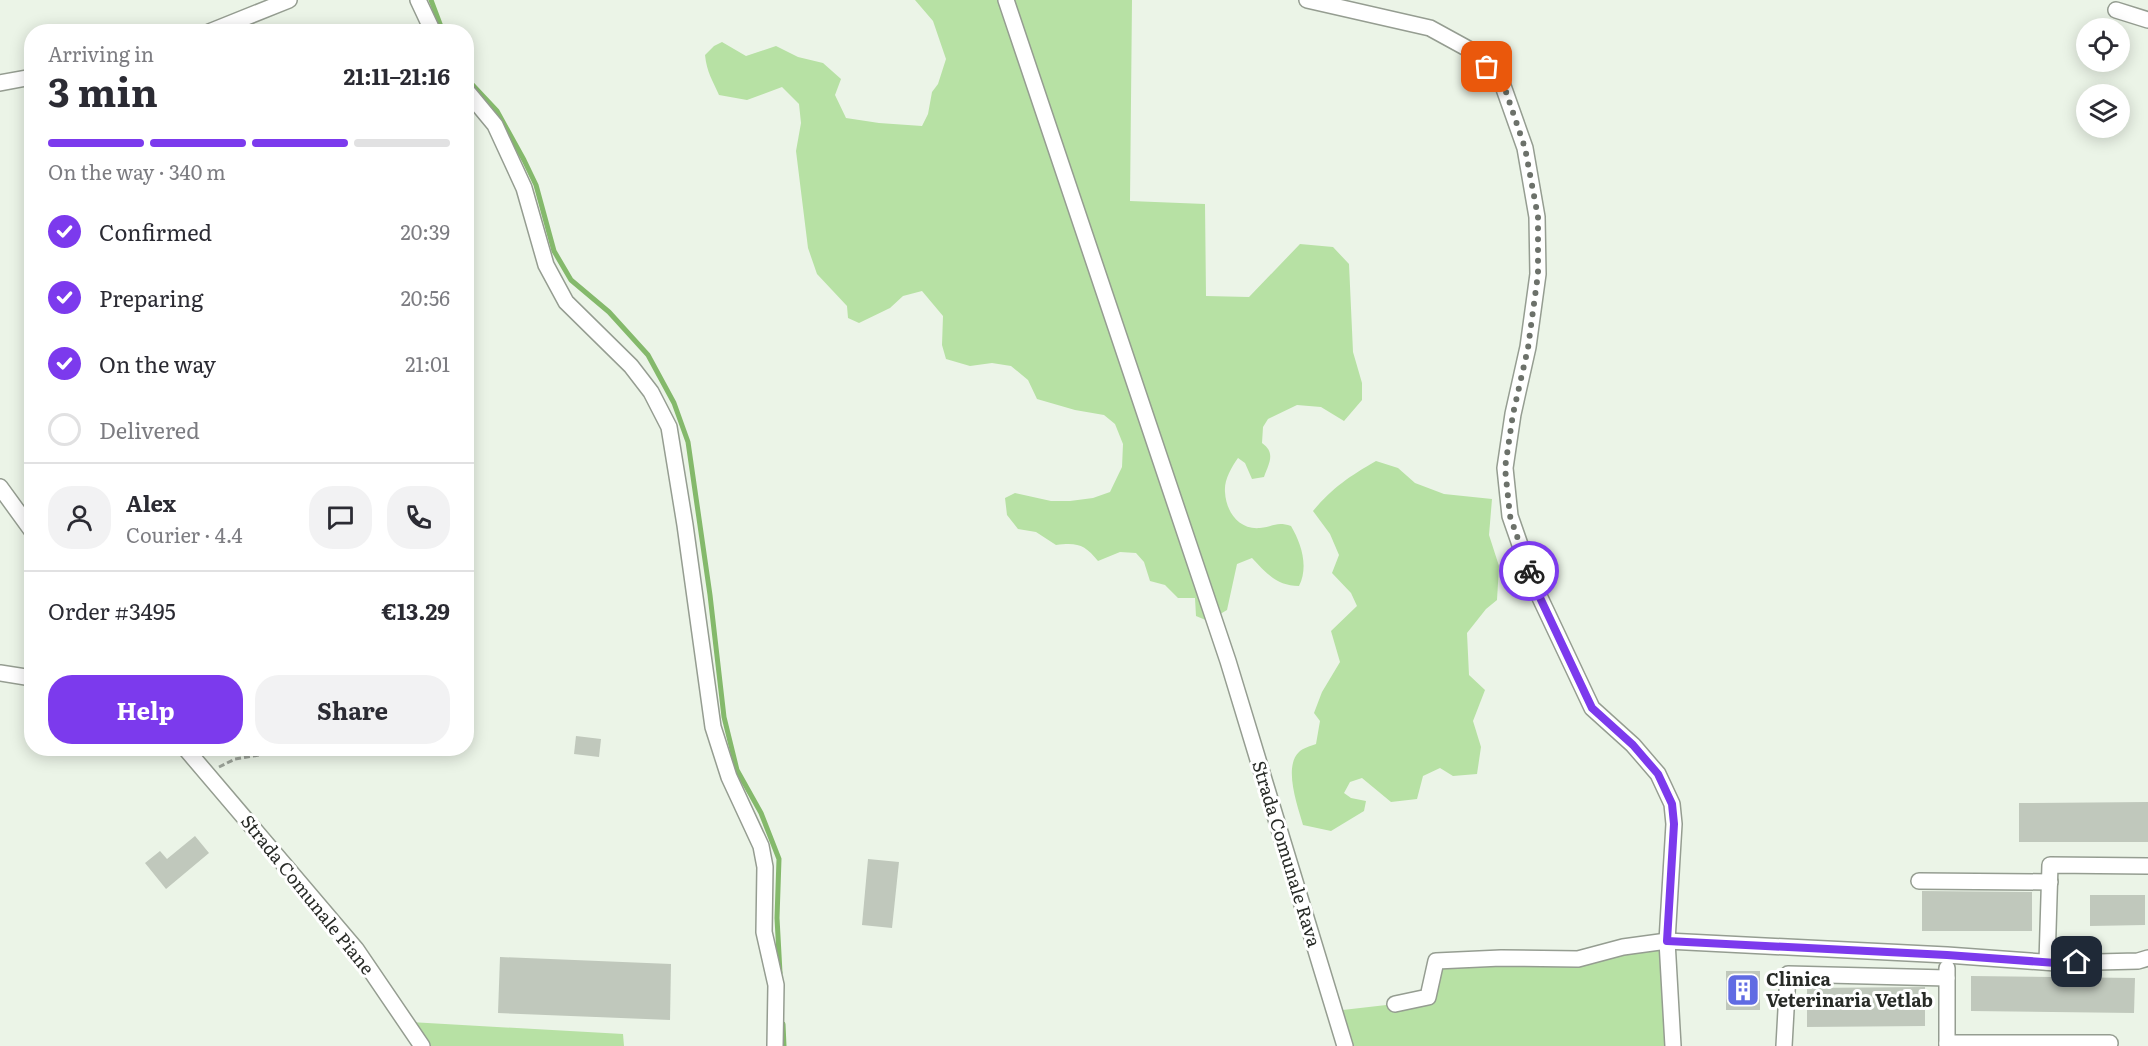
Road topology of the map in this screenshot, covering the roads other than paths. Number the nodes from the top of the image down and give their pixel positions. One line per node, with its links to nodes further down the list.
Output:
1 (289, 0): 7 (street)
2 (418, 0): 8 (street)
3 (1006, 0): 31 (street, Strada Comunale Rava)
4 (1307, 0): 20 (street)
5 (2116, 10): 6 (street)
6 (2148, 20)
7 (229, 24)
8 (428, 24)
9 (24, 78): 10 (street)
10 (0, 83)
11 (474, 100): 30 (street)
12 (0, 487): 13 (street)
13 (24, 520)
14 (0, 673): 15 (street)
15 (24, 677)
16 (192, 756): 29 (street, Strada Comunale Piane)
17 (2148, 866): 19 (street)
18 (1919, 881): 19 (street)
19 (2050, 882): 23 (street)
20 (1667, 941): 21 (street); 25 (street); 32 (street)
21 (1947, 955): 23 (street); 24 (street)
22 (2148, 958): 23 (street)
23 (2047, 962)
24 (1947, 978): 27 (street); 33 (street)
25 (1395, 1004)
26 (2110, 1043): 28 (street)
27 (1947, 1044): 28 (street)
28 (2002, 1044)
29 (422, 1046)
30 (775, 1046)
31 (1345, 1046)
32 (1673, 1046)
33 (1784, 1046)

